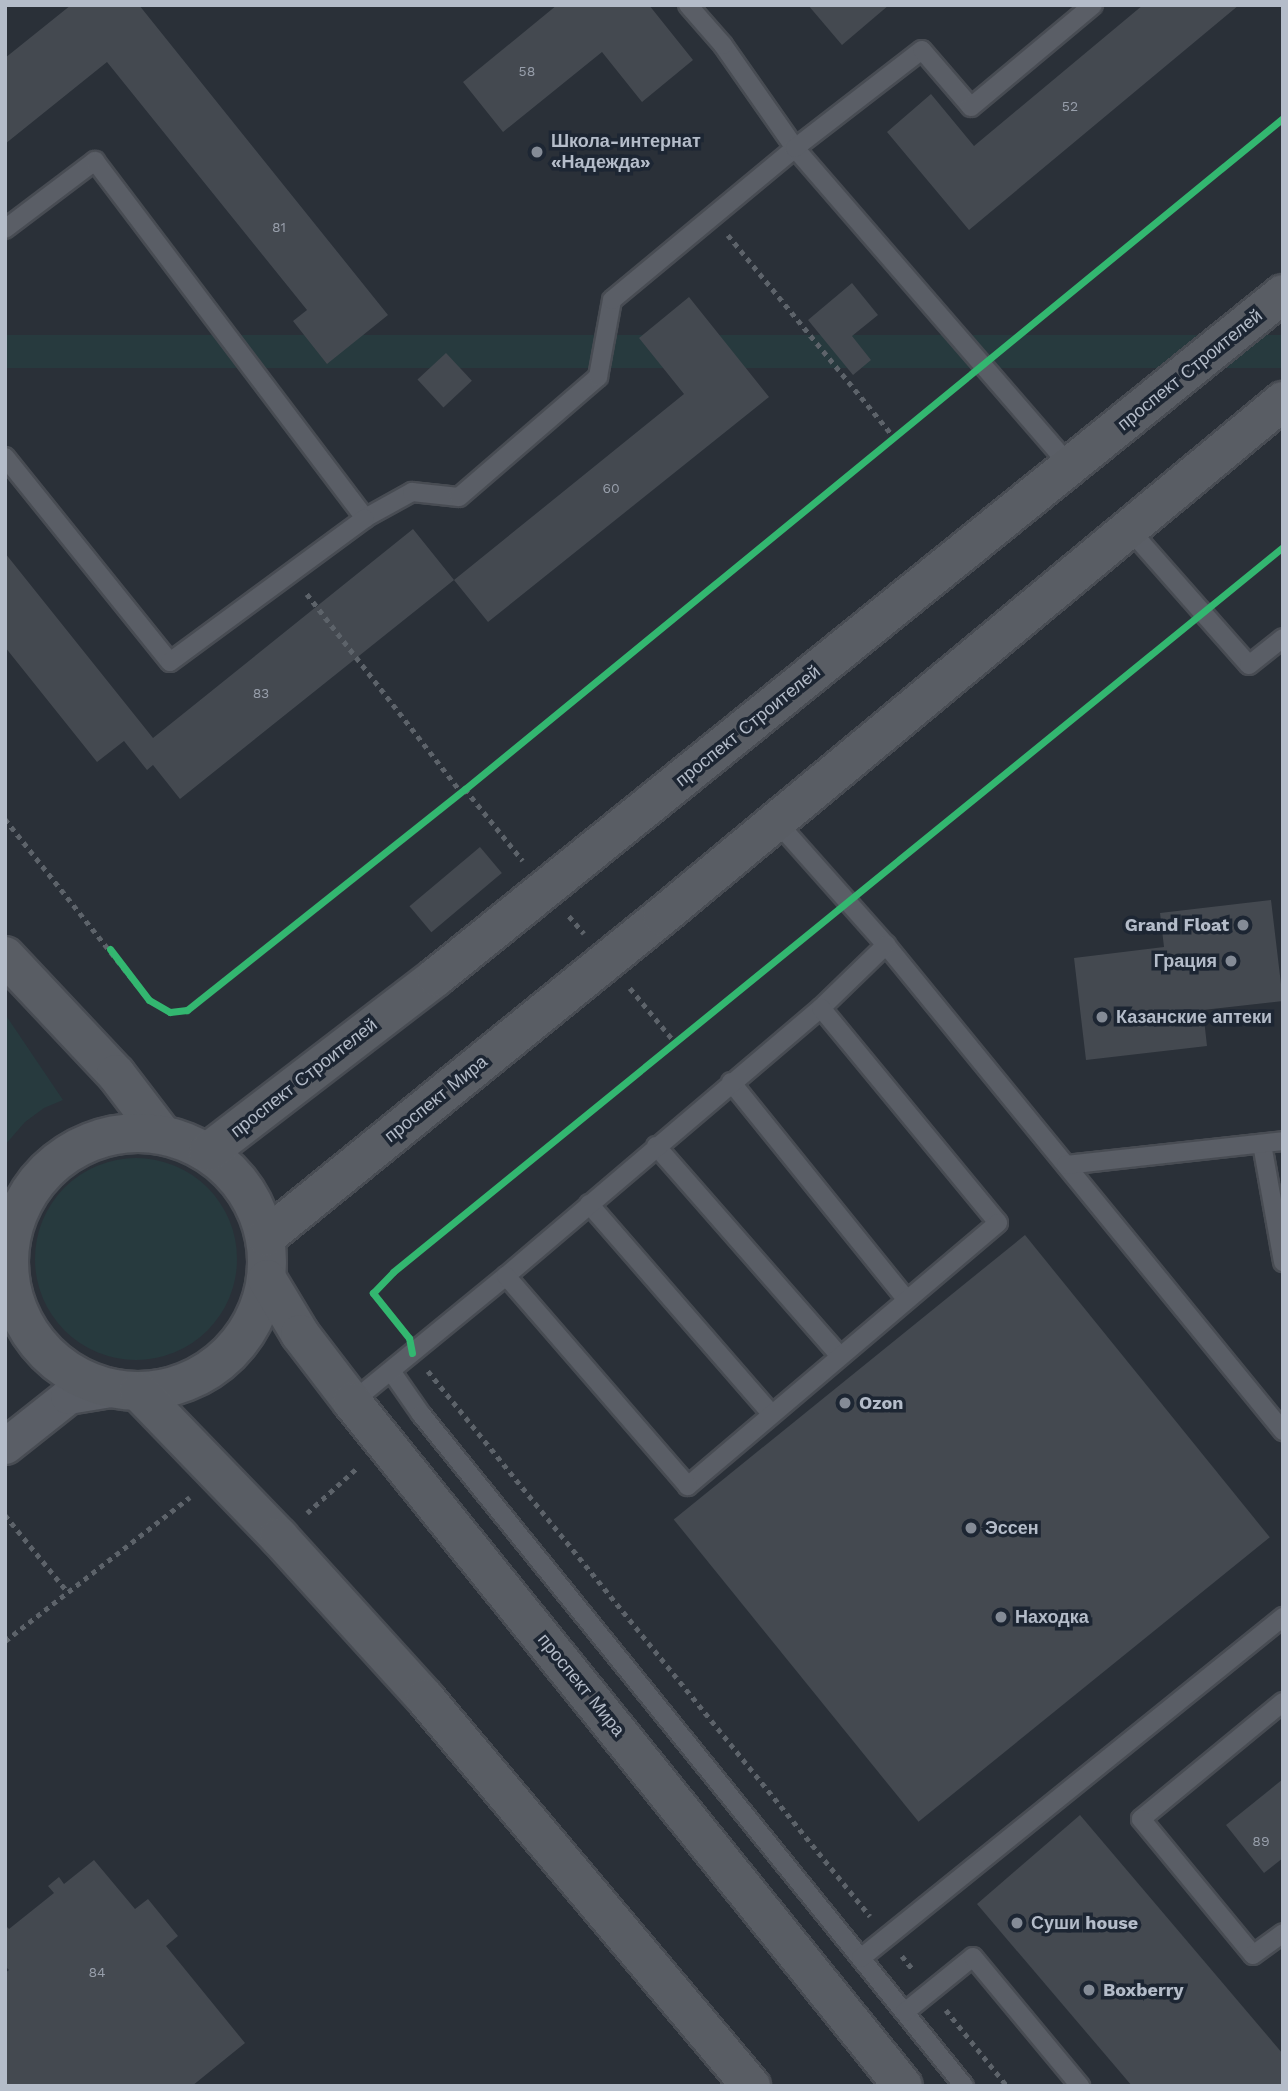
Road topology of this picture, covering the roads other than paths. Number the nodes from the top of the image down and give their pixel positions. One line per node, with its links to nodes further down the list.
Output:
1 (688, 5): 3 (lane)
2 (1093, 5): 3 (lane)
3 (796, 148): 8 (lane); 9 (lane)
4 (5, 229): 9 (lane)
5 (1283, 294): 8 (main road, проспект Строителей)
6 (1283, 401): 10 (main road)
7 (5, 457): 9 (lane)
8 (1071, 467): 21 (main road, проспект Строителей)
9 (365, 518)
10 (1129, 529): 11 (lane); 12 (main road)
11 (1283, 638)
12 (776, 821): 13 (lane); 24 (main road, проспект Мира)
13 (886, 945): 15 (lane); 22 (lane)
14 (5, 956): 17 (main road)
15 (821, 1008): 16 (lane); 29 (lane)
16 (731, 1082): 20 (lane); 29 (lane)
17 (161, 1133): 21 (main road); 28 (main road)
18 (1283, 1141): 19 (lane)
19 (1262, 1143): 22 (lane); 25 (lane)
20 (656, 1146): 23 (lane); 30 (lane)
21 (208, 1152): 24 (main road)
22 (1066, 1165): 35 (lane)
23 (589, 1204): 26 (lane); 34 (lane)
24 (266, 1237): 27 (main road)
25 (1283, 1262)
26 (506, 1276): 31 (lane); 34 (lane)
27 (267, 1279): 32 (main road); 33 (main road, проспект Мира)
28 (9, 1291): 32 (main road)
29 (906, 1299): 30 (lane)
30 (839, 1355): 34 (lane)
31 (391, 1371): 33 (lane); 40 (lane)
32 (124, 1390): 36 (street); 42 (main road)
33 (352, 1402): 43 (main road, проспект Мира)
34 (771, 1413)
35 (1283, 1431)
36 (5, 1446)
37 (1283, 1617): 40 (lane)
38 (1283, 1702): 39 (lane)
39 (1283, 1933)
40 (861, 1958): 41 (lane)
41 (905, 2012): 44 (lane); 45 (lane)
42 (751, 2086)
43 (903, 2086)
44 (964, 2086)
45 (1080, 2086)

